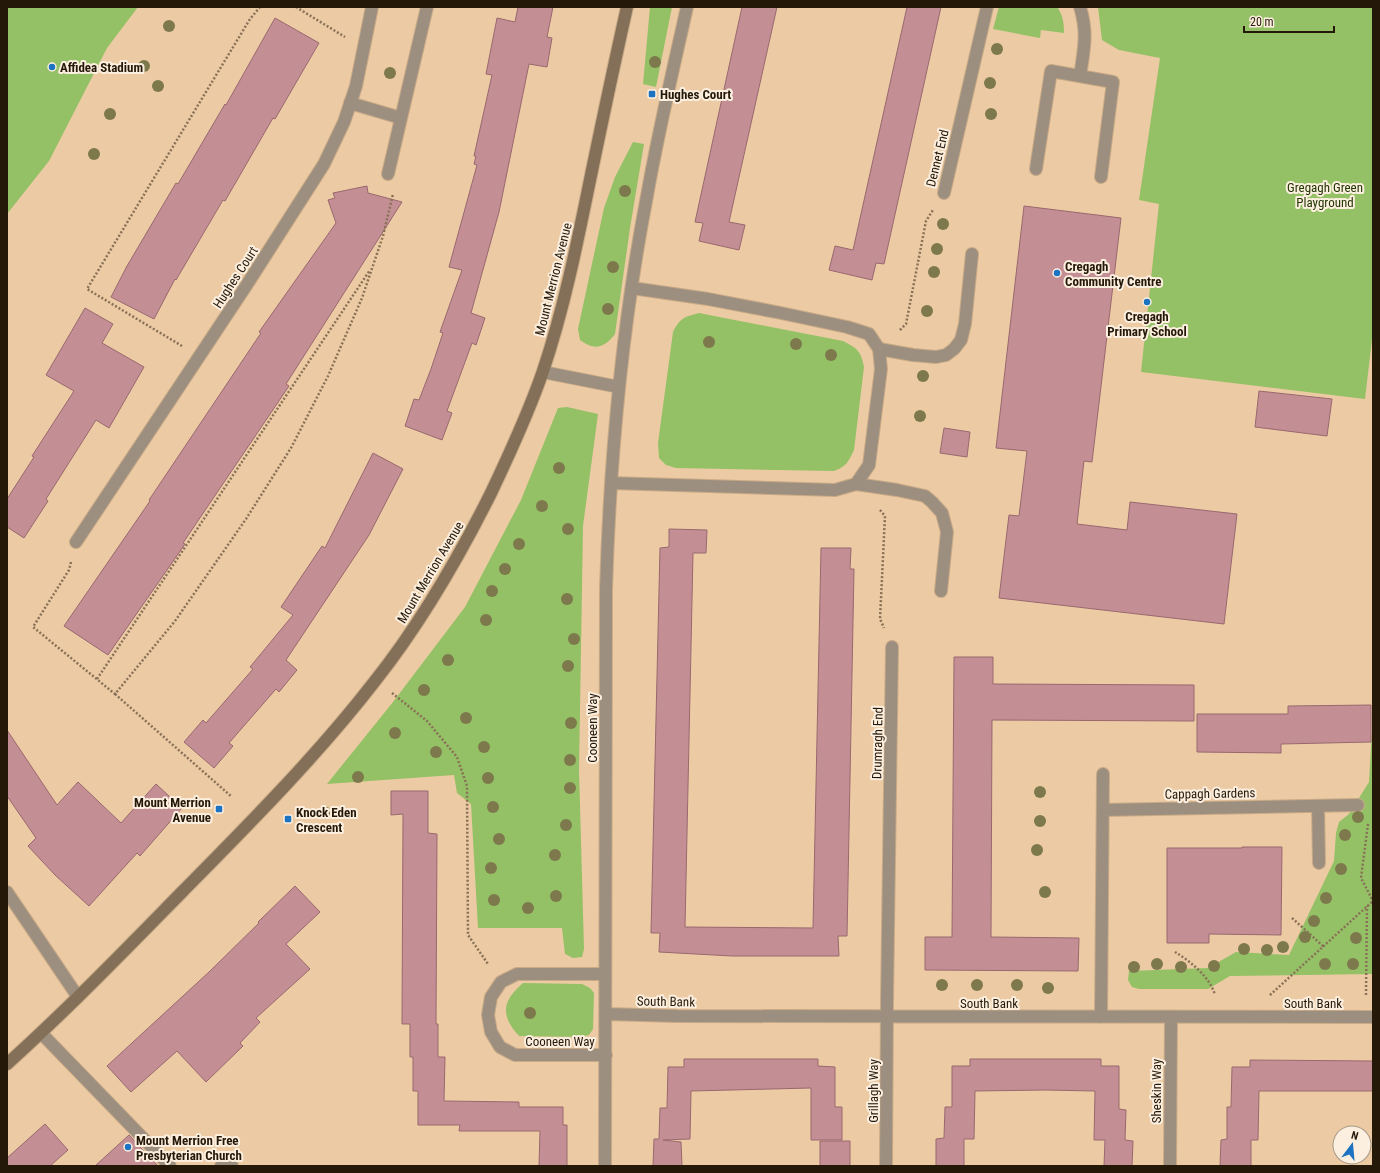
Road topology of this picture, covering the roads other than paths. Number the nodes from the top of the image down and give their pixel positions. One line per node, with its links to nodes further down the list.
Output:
1 (372, 7): 8 (street, Hughes Court)
2 (427, 7): 9 (street)
3 (627, 7): 17 (street, Mount Merrion Avenue)
4 (687, 7): 15 (street)
5 (986, 7): 13 (street, Dennet End)
6 (1080, 7): 7 (street)
7 (1080, 76): 10 (street); 12 (street)
8 (350, 103): 9 (street); 21 (street, Hughes Court)
9 (401, 118): 11 (street)
10 (1036, 169)
11 (388, 174)
12 (1101, 177)
13 (944, 193)
14 (972, 254): 16 (street)
15 (632, 288): 16 (street); 18 (street, Cooneen Way)
16 (879, 349): 20 (street)
17 (543, 372): 18 (street); 31 (street, Mount Merrion Avenue)
18 (619, 387): 19 (street, Cooneen Way)
19 (611, 483): 20 (street); 30 (street, Cooneen Way)
20 (856, 484): 22 (street)
21 (76, 542)
22 (941, 591)
23 (892, 647): 33 (street, Drumragh End)
24 (1103, 774): 27 (street)
25 (1358, 805): 26 (street, Cappagh Gardens)
26 (1318, 806): 27 (street, Cappagh Gardens); 28 (street)
27 (1103, 810): 34 (street)
28 (1319, 863)
29 (7, 892): 31 (street)
30 (605, 974): 32 (street, Cooneen Way); 38 (street, Cooneen Way)
31 (78, 998): 37 (street, Mount Merrion Avenue)
32 (606, 1014): 33 (street, South Bank); 38 (street, Cooneen Way)
33 (887, 1016): 34 (street, South Bank); 44 (street, Grillagh Way)
34 (1101, 1017): 35 (street, South Bank)
35 (1171, 1017): 36 (street, South Bank); 45 (street, Sheskin Way)
36 (1369, 1017)
37 (41, 1033): 39 (street, Mount Merrion Avenue); 40 (street)
38 (606, 1055): 43 (street, Cooneen Way)
39 (7, 1064)
40 (170, 1166)
41 (220, 1166): 42 (street)
42 (232, 1166)
43 (605, 1166)
44 (886, 1166)
45 (1170, 1166)

